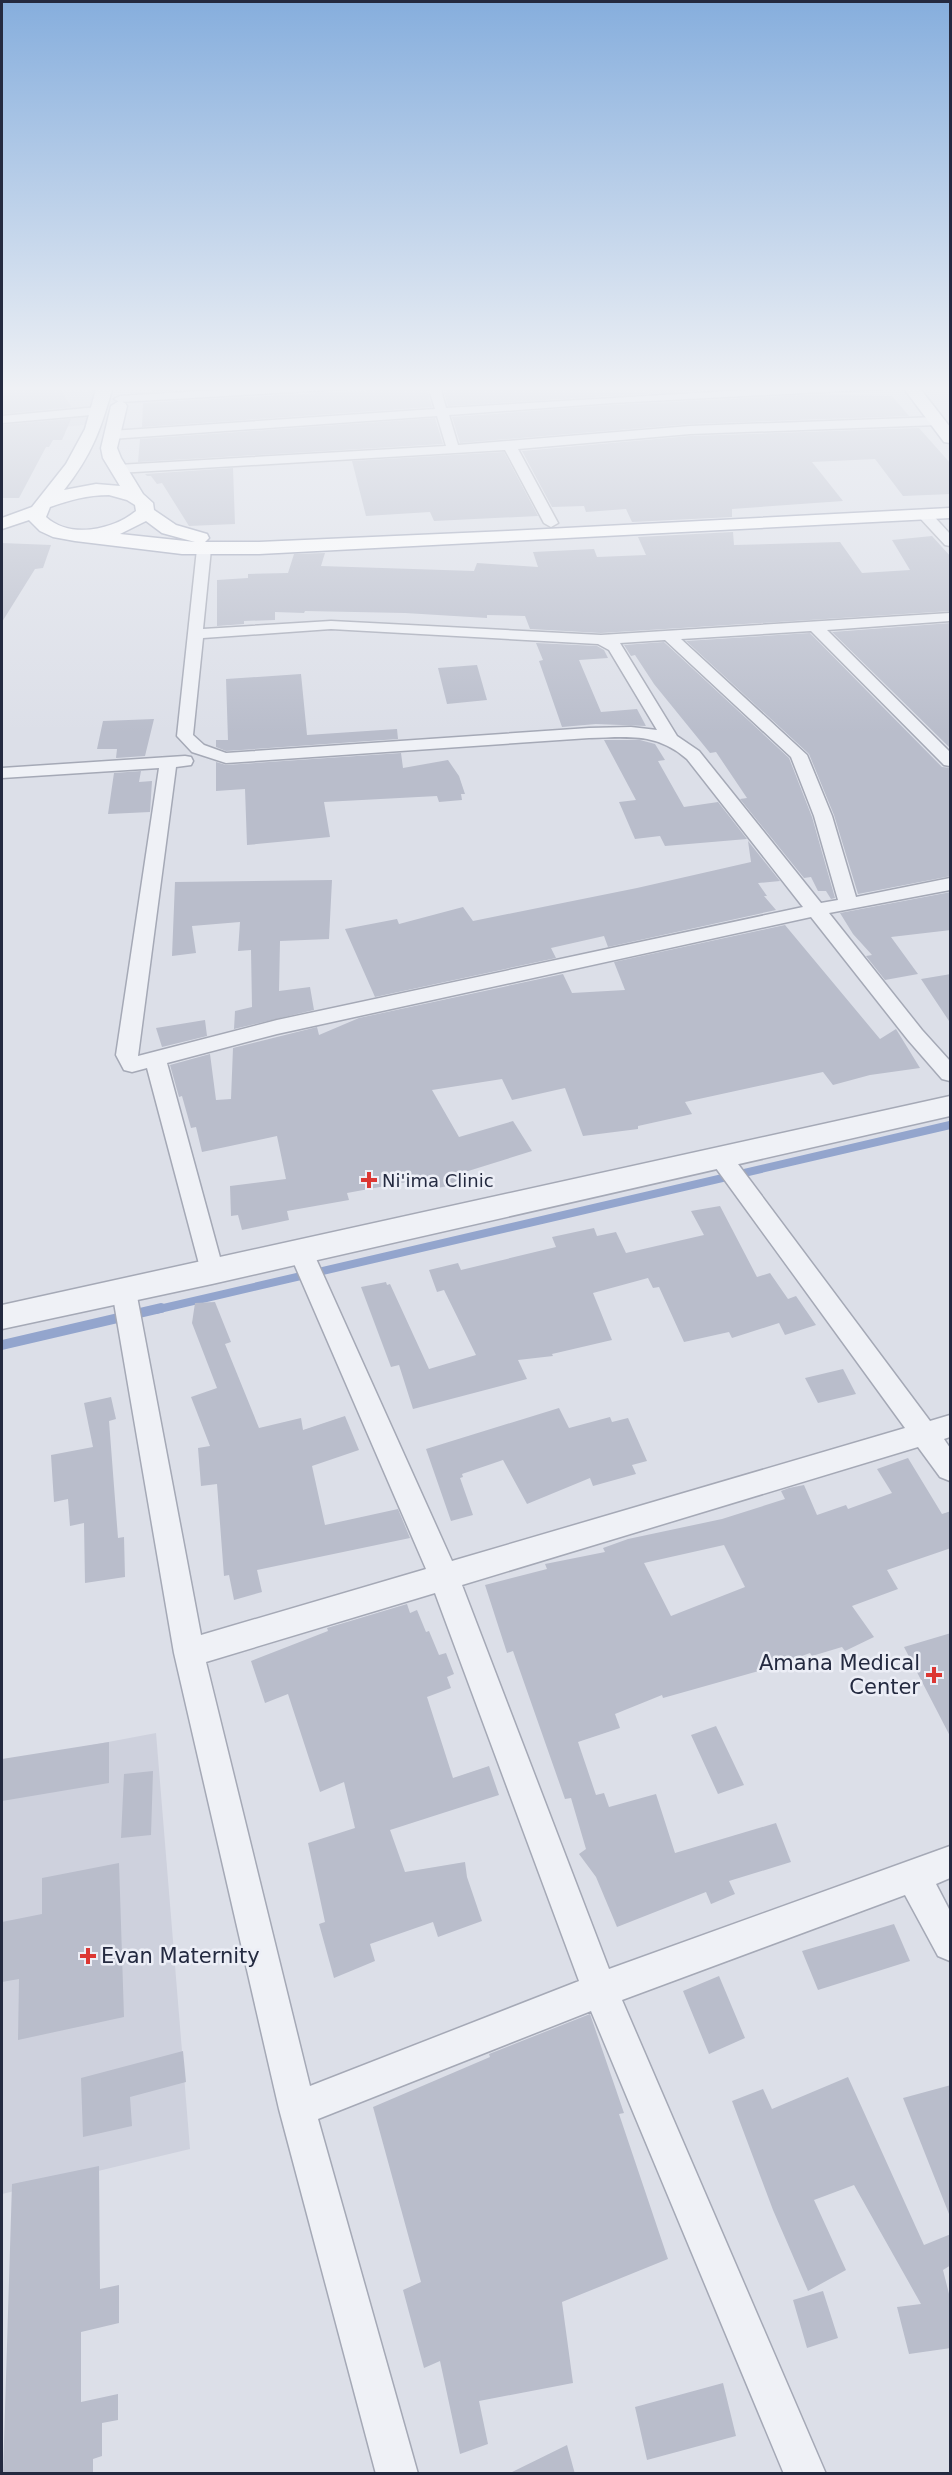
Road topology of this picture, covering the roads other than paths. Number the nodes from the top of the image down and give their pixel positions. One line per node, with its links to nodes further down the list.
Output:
1 (46, 502): 6 (main road)
2 (54, 502): 6 (main road)
3 (142, 502): 7 (main road)
4 (540, 502): 10 (street)
5 (951, 503): 10 (main road)
6 (42, 507): 11 (main road); 12 (main road)
7 (145, 512): 13 (main road); 14 (main road)
8 (951, 513): 9 (main road)
9 (924, 514): 14 (main road); 16 (street)
10 (551, 523): 14 (main road)
11 (2, 524)
12 (53, 531): 13 (main road); 15 (main road)
13 (85, 535): 17 (main road)
14 (437, 535): 17 (main road)
15 (2, 536)
16 (951, 542)
17 (204, 549): 20 (street)
18 (951, 617): 19 (street)
19 (815, 626): 21 (street); 25 (street)
20 (196, 634): 22 (street); 24 (street)
21 (670, 637): 22 (street); 29 (street)
22 (601, 640): 23 (street)
23 (669, 737): 24 (street); 30 (street)
24 (226, 758): 26 (street)
25 (951, 761)
26 (168, 762): 27 (street); 31 (street)
27 (2, 773)
28 (951, 884): 29 (street)
29 (849, 904): 30 (street)
30 (816, 910): 31 (street); 32 (street)
31 (156, 1060): 36 (street)
32 (951, 1074)
33 (951, 1106): 34 (street)
34 (732, 1171): 35 (street); 39 (street)
35 (308, 1268): 36 (street); 41 (street)
36 (212, 1272): 37 (street)
37 (127, 1309): 38 (street); 42 (street)
38 (2, 1317)
39 (938, 1429): 40 (street); 41 (street)
40 (951, 1469)
41 (444, 1577): 42 (street); 46 (street)
42 (189, 1653): 47 (street)
43 (951, 1862): 44 (street)
44 (913, 1876): 45 (street); 46 (street)
45 (951, 1944)
46 (600, 1990): 47 (street); 49 (street)
47 (297, 2109): 48 (street)
48 (397, 2474)
49 (805, 2474)

